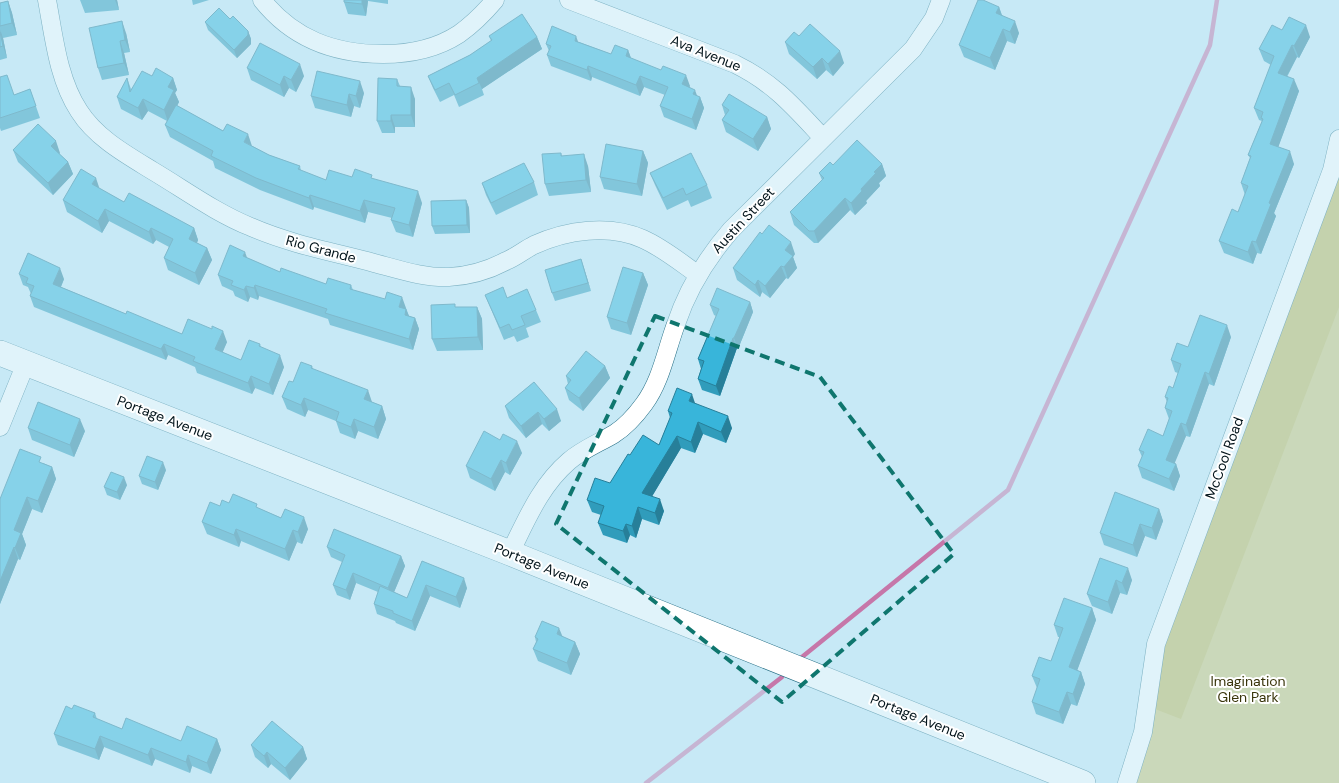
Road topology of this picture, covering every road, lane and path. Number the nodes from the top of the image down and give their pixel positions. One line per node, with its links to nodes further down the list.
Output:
1 (47, 0): 8 (street, Rio Grande)
2 (262, 0): 3 (street)
3 (495, 0)
4 (569, 0): 6 (street, Ava Avenue)
5 (941, 0): 6 (street, Austin Street)
6 (823, 138): 8 (street, Austin Street)
7 (1339, 139): 14 (street, McCool Road)
8 (697, 274): 12 (street, Austin Street)
9 (0, 353): 10 (street, Portage Avenue)
10 (26, 363): 11 (street); 12 (street, Portage Avenue)
11 (0, 427)
12 (510, 553): 13 (street, Portage Avenue)
13 (1083, 783)
14 (1127, 783)

